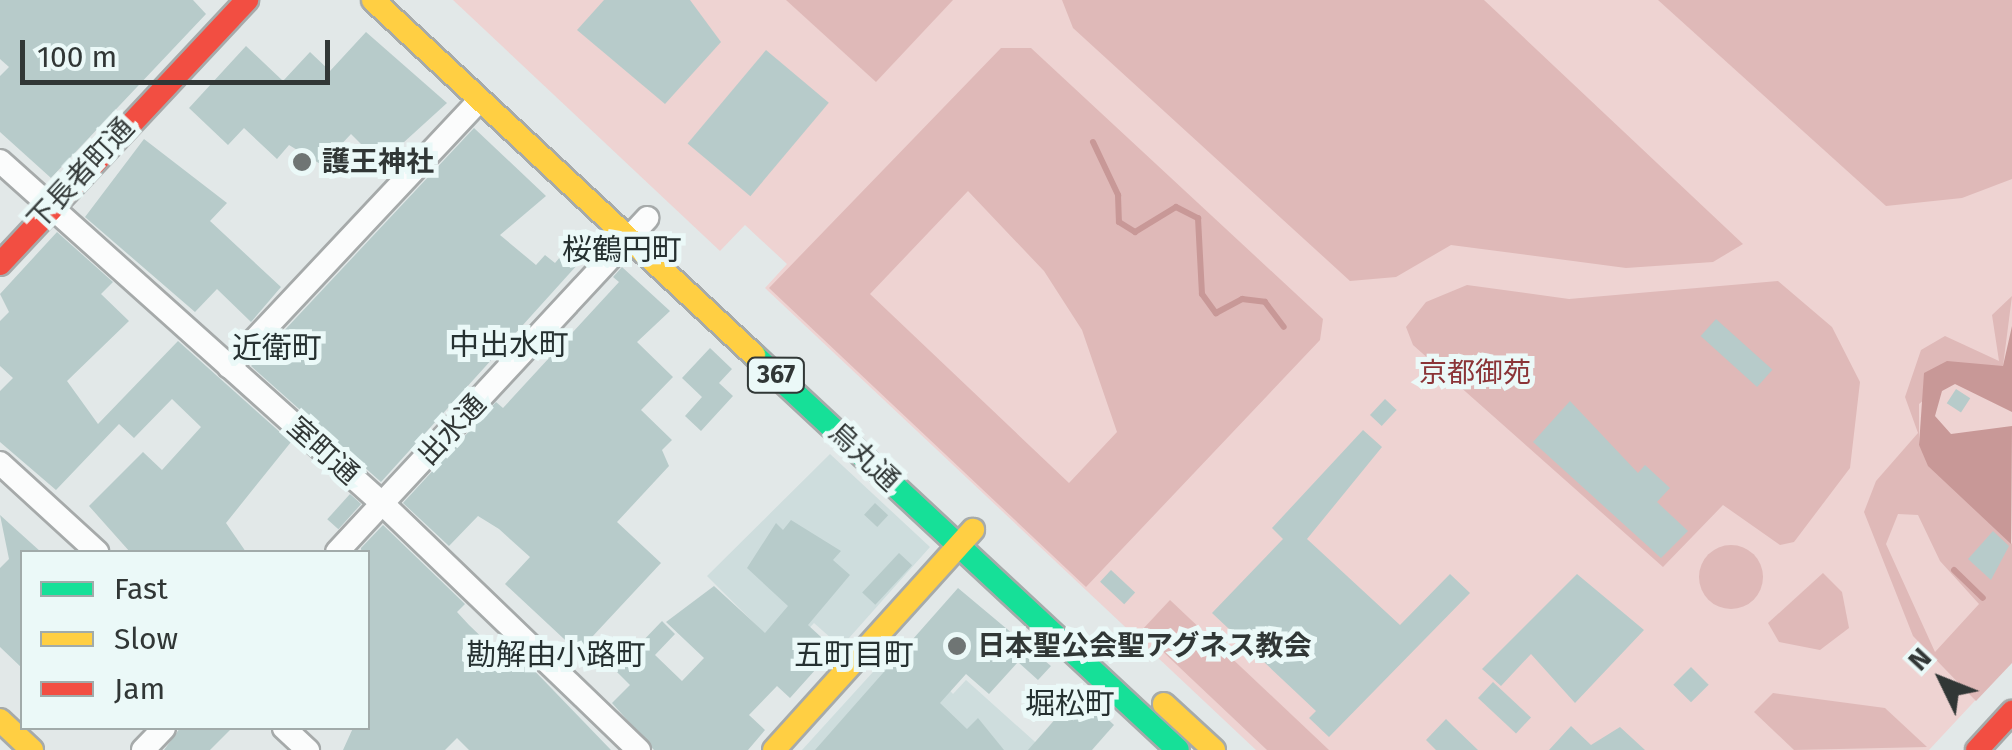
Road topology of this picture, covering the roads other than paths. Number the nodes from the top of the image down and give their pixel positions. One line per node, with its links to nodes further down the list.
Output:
1 (247, 0): 6 (main road, 下長者町通)
2 (374, 0): 4 (main road, 烏丸通 / 367)
3 (412, 0): 7 (main road, 烏丸通 / 367)
4 (480, 100): 8 (main road, 烏丸通 / 367); 10 (street)
5 (0, 161): 6 (street, 室町通)
6 (49, 205): 9 (main road, 下長者町通); 10 (street, 室町通)
7 (647, 218): 8 (street, 出水通); 13 (main road, 烏丸通 / 367)
8 (630, 236): 12 (street, 出水通); 13 (main road, 烏丸通 / 367)
9 (0, 264)
10 (229, 367): 12 (street, 室町通)
11 (0, 463): 14 (street)
12 (384, 505): 15 (street, 出水通); 23 (street, 室町通)
13 (966, 538): 24 (main road); 25 (main road, 烏丸通 / 367); 26 (main road, 烏丸通 / 367)
14 (95, 550)
15 (339, 550)
16 (2012, 712): 27 (main road)
17 (0, 720): 20 (main road)
18 (162, 730): 21 (street)
19 (286, 730): 22 (street)
20 (32, 750)
21 (143, 750)
22 (308, 750)
23 (639, 750)
24 (774, 750)
25 (1178, 750)
26 (1214, 750)
27 (1977, 750)

